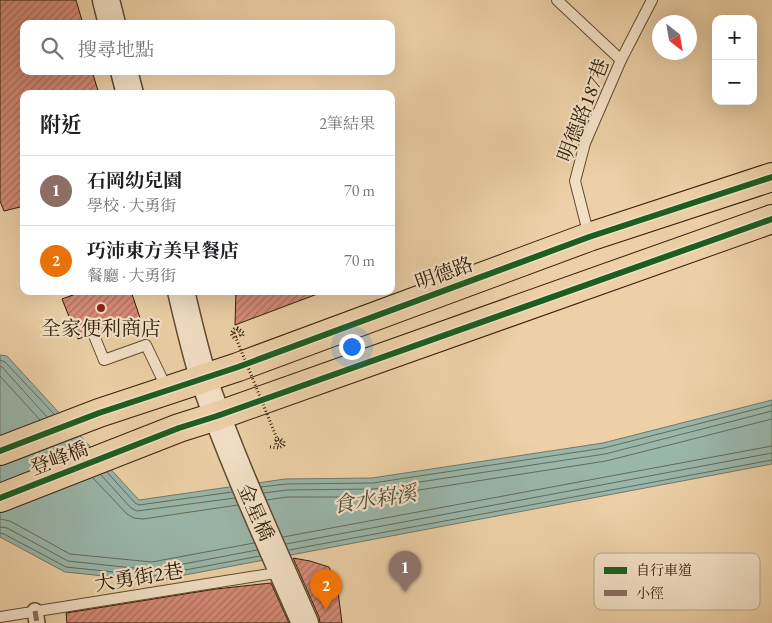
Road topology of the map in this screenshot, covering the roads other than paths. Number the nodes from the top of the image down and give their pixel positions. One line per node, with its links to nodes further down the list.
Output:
1 (106, 0): 4 (street)
2 (558, 0): 5 (lane)
3 (652, 0): 5 (lane, 明德路187巷)
4 (111, 20)
5 (621, 60): 10 (lane, 明德路187巷)
6 (125, 75): 7 (street)
7 (129, 90)
8 (772, 177): 10 (main road, 明德路)
9 (772, 219): 16 (main road)
10 (590, 237): 13 (main road, 明德路)
11 (182, 295): 13 (street, 金星橋)
12 (93, 334): 14 (lane)
13 (204, 378): 14 (main road, 明德路); 16 (street, 金星橋)
14 (167, 390): 15 (main road, 明德路)
15 (99, 413): 17 (main road, 登峰橋)
16 (217, 416): 18 (main road, 登峰橋); 19 (street, 金星橋)
17 (0, 451)
18 (0, 498)
19 (280, 566): 21 (lane, 大勇街2巷); 22 (street, 金星橋)
20 (0, 617): 21 (lane, 大勇街2巷)
21 (36, 617)
22 (305, 623)

